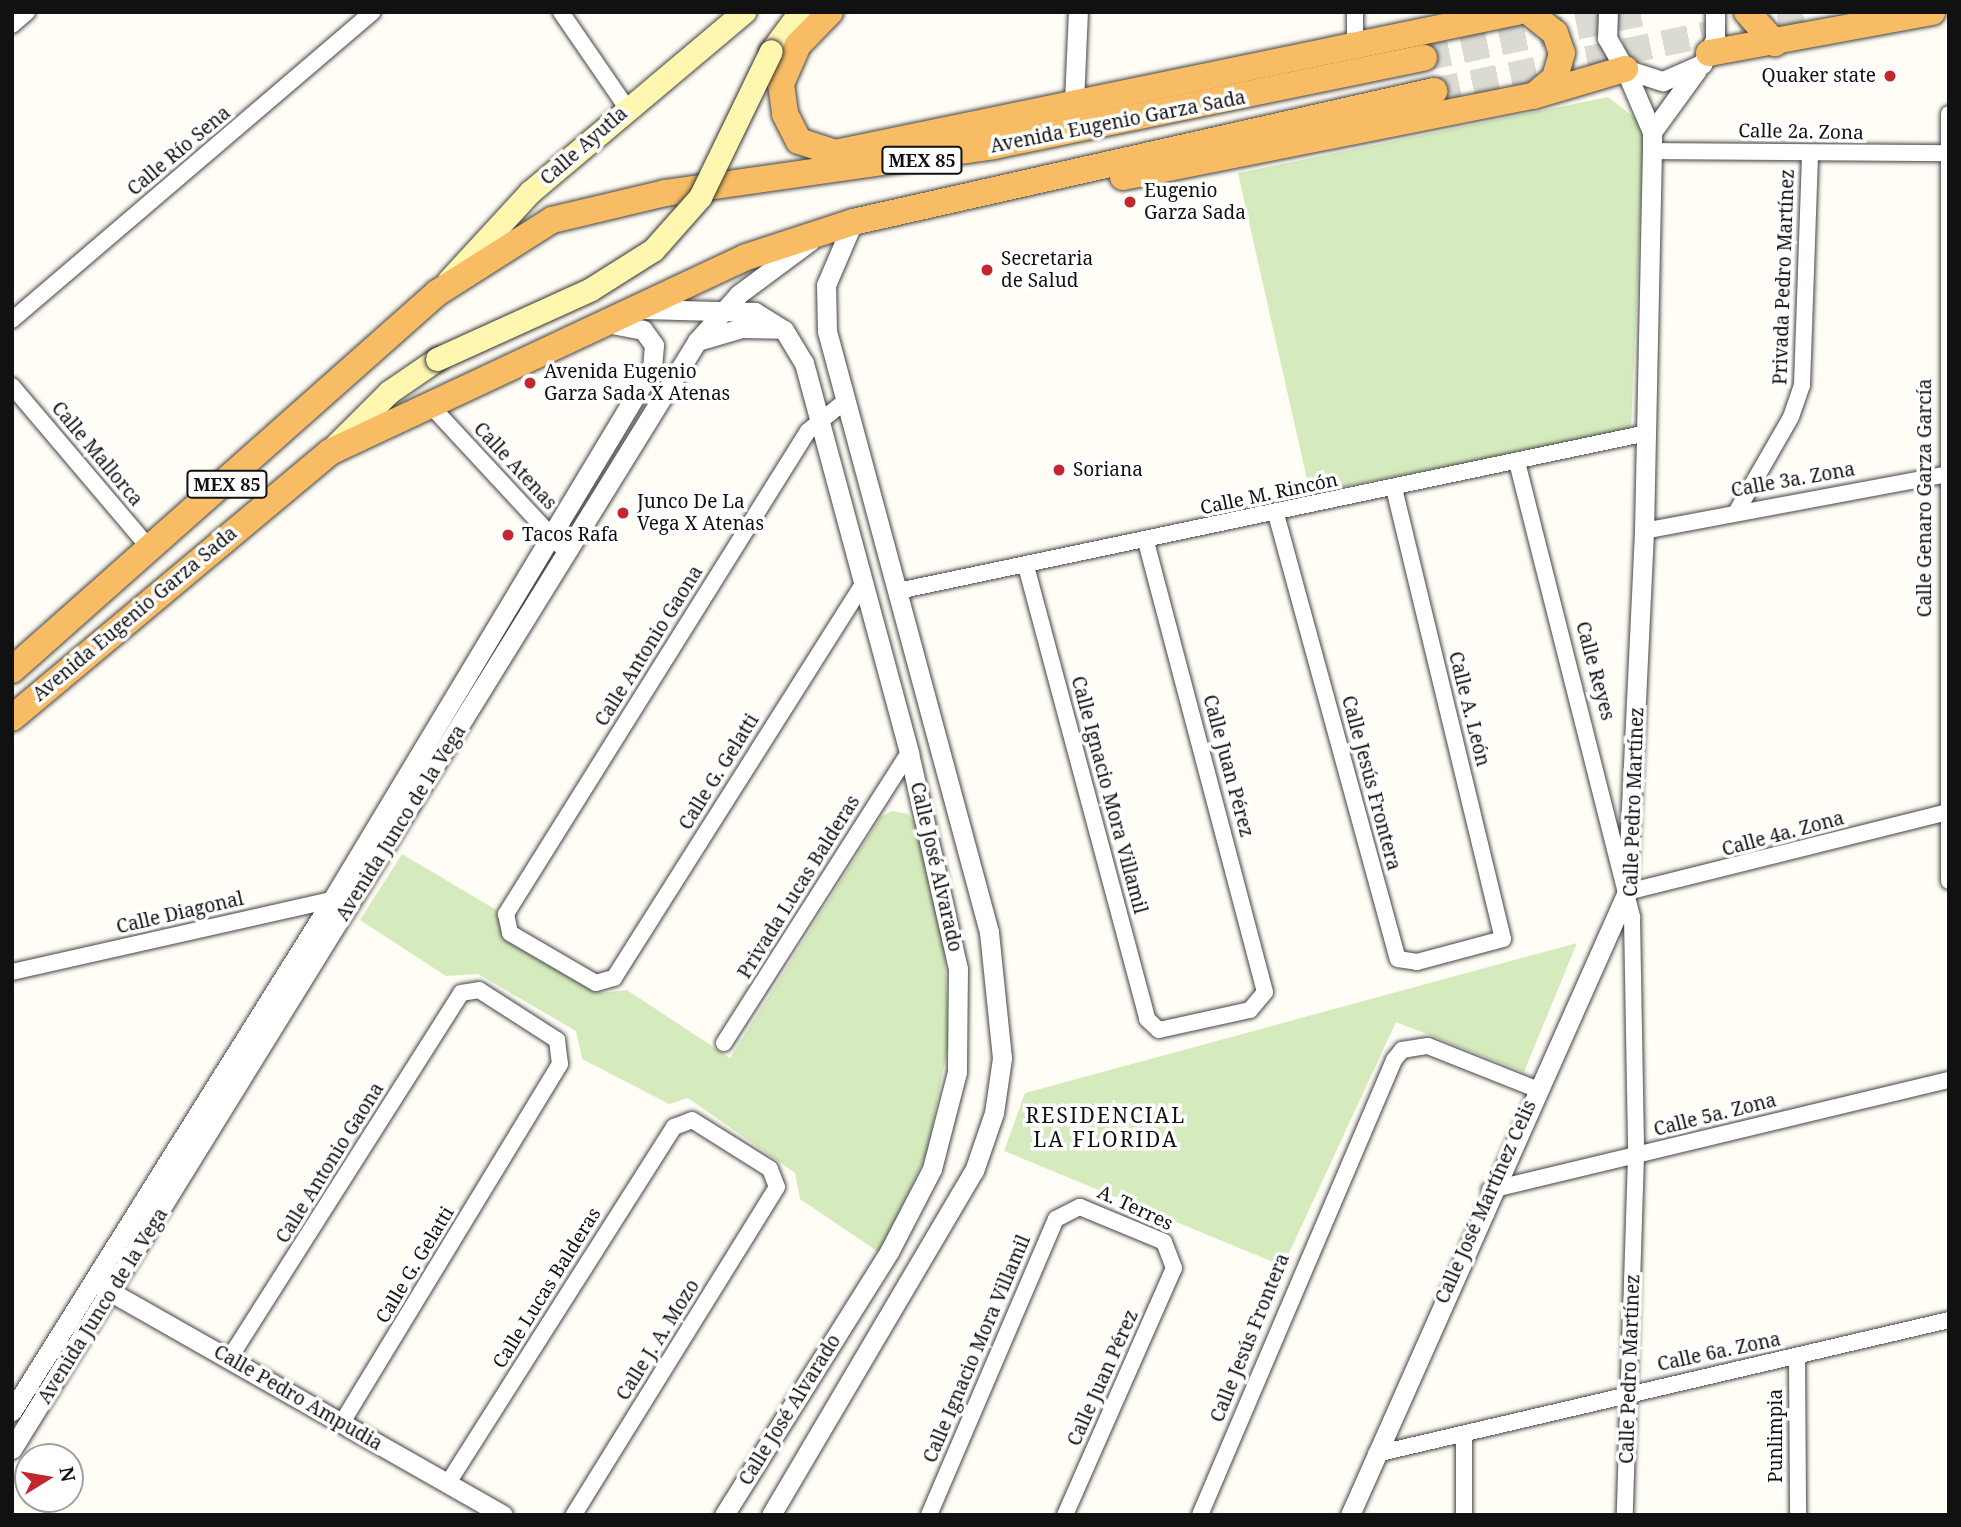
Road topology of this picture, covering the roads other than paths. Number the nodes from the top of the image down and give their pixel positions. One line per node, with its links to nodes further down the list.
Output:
1 (27, 12): 15 (street)
2 (372, 12): 38 (street, Calle Río Sena)
3 (561, 12): 24 (street)
4 (744, 12): 24 (main road, Calle Ayutla)
5 (800, 12): 47 (main road, bridge)
6 (830, 12): 27 (highway)
7 (1078, 12): 23 (street)
8 (1355, 12): 16 (street)
9 (1517, 12): 16 (highway)
10 (1529, 12): 22 (highway)
11 (1608, 12): 20 (street, Calle Pedro Martínez)
12 (1715, 12): 19 (street)
13 (1747, 12): 17 (highway)
14 (1932, 12): 17 (highway)
15 (12, 25)
16 (1355, 43): 23 (highway)
17 (1775, 43): 19 (highway)
18 (1424, 58): 28 (highway, Avenida Eugenio Garza Sada / MEX 85)
19 (1705, 59): 20 (street); 26 (street)
20 (1625, 69): 22 (highway); 26 (street, Calle Pedro Martínez)
21 (1434, 91): 32 (highway, Avenida Eugenio Garza Sada / MEX 85)
22 (1533, 96): 32 (highway)
23 (1066, 103): 27 (highway); 28 (highway)
24 (627, 108): 35 (main road, Calle Ayutla)
25 (1949, 114): 29 (street, Calle Genaro Garza García)
26 (1652, 141): 30 (street, Calle 2a. Zona); 46 (street, Calle Pedro Martínez)
27 (891, 143): 31 (highway)
28 (994, 146): 31 (highway, Avenida Eugenio Garza Sada / MEX 85)
29 (1948, 153): 30 (street, Calle 2a. Zona); 49 (street, Calle Genaro Garza García)
30 (1810, 154): 51 (street, Privada Pedro Martínez)
31 (929, 159): 35 (highway, Avenida Eugenio Garza Sada / MEX 85)
32 (1055, 176): 33 (highway, Avenida Eugenio Garza Sada / MEX 85)
33 (853, 222): 34 (highway, Avenida Eugenio Garza Sada / MEX 85); 43 (street, Calle José Alvarado)
34 (826, 230): 36 (street, Avenida Junco de la Vega); 37 (highway, Avenida Eugenio Garza Sada / MEX 85)
35 (437, 293): 56 (highway, Avenida Eugenio Garza Sada / MEX 85)
36 (724, 308): 37 (street, Calle José Alvarado); 40 (street, Calle José Alvarado); 41 (street, Avenida Junco de la Vega)
37 (638, 310): 39 (highway, Avenida Eugenio Garza Sada / MEX 85)
38 (12, 320)
39 (608, 323): 44 (highway, Avenida Eugenio Garza Sada / MEX 85); 54 (street, Avenida Junco de la Vega)
40 (784, 330): 41 (street); 45 (street, Calle José Alvarado)
41 (696, 341): 57 (street, Avenida Junco de la Vega)
42 (12, 386): 56 (street, Calle Mallorca)
43 (844, 402): 45 (street, Calle Antonio Gaona); 60 (street, Calle José Alvarado)
44 (432, 407): 47 (highway, Avenida Eugenio Garza Sada / MEX 85); 54 (street, Calle Atenas)
45 (821, 416): 59 (street, Calle José Alvarado); 74 (street, Calle Antonio Gaona)
46 (1647, 433): 48 (street, Calle M. Rincón); 53 (street, Calle Pedro Martínez)
47 (330, 452): 64 (highway, Avenida Eugenio Garza Sada / MEX 85)
48 (1517, 462): 50 (street, Calle M. Rincón); 69 (street, Calle Reyes)
49 (1947, 475): 51 (street, Calle 3a. Zona); 66 (street, Calle Genaro Garza García)
50 (1394, 489): 52 (street, Calle M. Rincón); 72 (street, Calle A. León)
51 (1737, 511): 53 (street, Calle 3a. Zona)
52 (1276, 514): 55 (street, Calle M. Rincón); 72 (street, Calle Jesús Frontera)
53 (1644, 531): 69 (street, Calle Pedro Martínez)
54 (548, 532): 57 (street, Calle Atenas); 71 (street, Avenida Junco de la Vega)
55 (1146, 541): 58 (street, Calle M. Rincón); 76 (street, Calle Juan Pérez)
56 (150, 550): 61 (highway, Avenida Eugenio Garza Sada / MEX 85)
57 (567, 553): 70 (street, Avenida Junco de la Vega)
58 (1026, 566): 60 (street, Calle M. Rincón); 76 (street, Calle Ignacio Mora Villamil)
59 (864, 583): 63 (street, Calle José Alvarado); 74 (street, Calle G. Gelatti)
60 (898, 591): 62 (street, Calle José Alvarado)
61 (12, 670)
62 (920, 676): 63 (street); 100 (street, Calle José Alvarado)
63 (891, 683): 65 (street, Calle José Alvarado)
64 (12, 718)
65 (909, 753): 77 (street, Privada Lucas Balderas); 97 (street, Calle José Alvarado)
66 (1948, 812): 67 (street, Calle Genaro Garza García); 69 (street, Calle 4a. Zona)
67 (1949, 849): 68 (street, Calle Genaro Garza García)
68 (1949, 881)
69 (1627, 892): 79 (street, Calle José Martínez Celis); 81 (street, Calle Pedro Martínez)
70 (356, 895): 71 (street, Calle Diagonal); 86 (street, Avenida Junco de la Vega)
71 (332, 900): 73 (street, Calle Diagonal); 85 (street, Avenida Junco de la Vega)
72 (1503, 939)
73 (12, 972)
74 (609, 983)
75 (466, 989): 89 (street, Calle Antonio Gaona); 92 (street, Calle G. Gelatti)
76 (1159, 1030)
77 (724, 1043)
78 (1949, 1080): 81 (street, Calle 5a. Zona)
79 (1536, 1089): 82 (street, Calle José Martínez Celis); 103 (street, Calle Jesús Frontera)
80 (685, 1120): 96 (street, Calle Lucas Balderas); 99 (street, Calle J. A. Mozo)
81 (1636, 1156): 82 (street, Calle 5a. Zona); 90 (street, Calle Pedro Martínez)
82 (1490, 1190): 95 (street, Calle José Martínez Celis)
83 (1072, 1208): 84 (street, A. Terres); 101 (street, Calle Ignacio Mora Villamil)
84 (1174, 1257): 102 (street, Calle Juan Pérez)
85 (93, 1282): 86 (street, Calle Pedro Ampudia); 91 (street, Avenida Junco de la Vega)
86 (113, 1293): 89 (street, Calle Pedro Ampudia); 94 (street, Avenida Junco de la Vega)
87 (1949, 1320): 88 (street, Calle 6a. Zona)
88 (1797, 1357): 90 (street, Calle 6a. Zona); 107 (street, Punlimpia)
89 (229, 1359): 92 (street, Calle Pedro Ampudia)
90 (1629, 1393): 93 (street, Calle 6a. Zona); 106 (street, Calle Pedro Martínez)
91 (12, 1411)
92 (342, 1423): 96 (street, Calle Pedro Ampudia)
93 (1464, 1435): 95 (street, Calle 6a. Zona); 105 (street)
94 (12, 1449)
95 (1376, 1454): 104 (street, Calle José Martínez Celis)
96 (448, 1483): 98 (street, Calle Pedro Ampudia)
97 (725, 1514)
98 (503, 1515)
99 (574, 1515)
100 (771, 1515)
101 (929, 1515)
102 (1065, 1515)
103 (1200, 1515)
104 (1350, 1515)
105 (1464, 1515)
106 (1625, 1515)
107 (1797, 1515)

